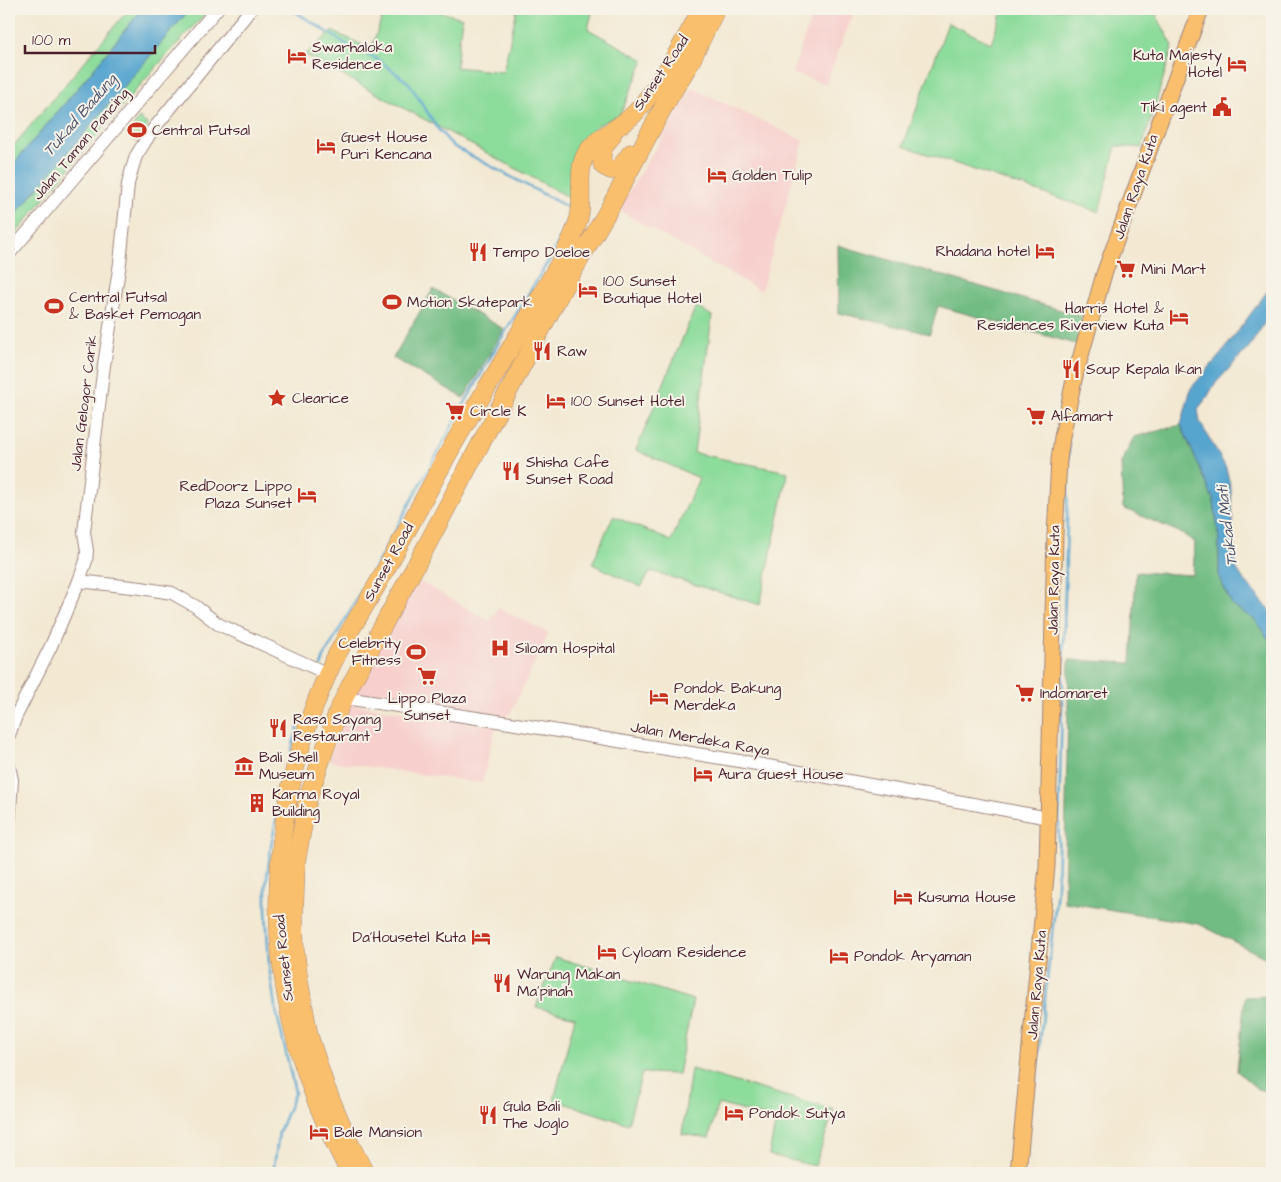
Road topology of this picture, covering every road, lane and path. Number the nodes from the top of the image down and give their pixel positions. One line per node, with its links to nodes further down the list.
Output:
1 (217, 9): 12 (street, Jalan Taman Pancing)
2 (251, 9): 15 (street, Jalan Gelogor Carik)
3 (690, 9): 9 (highway)
4 (702, 9): 9 (highway, Sunset Road)
5 (716, 9): 8 (highway, Sunset Road)
6 (728, 9): 8 (highway)
7 (1201, 9): 20 (main road, Jalan Raya Kuta)
8 (704, 31): 10 (highway, Sunset Road)
9 (678, 50): 11 (highway, Sunset Road)
10 (656, 121): 11 (highway); 14 (highway, Sunset Road)
11 (626, 122): 13 (highway, Sunset Road)
12 (9, 254)
13 (454, 445): 14 (highway); 16 (highway, Sunset Road)
14 (473, 458): 17 (highway, Sunset Road)
15 (80, 581): 16 (street); 18 (street, Jalan Gelogor Carik)
16 (328, 674): 22 (highway, Sunset Road)
17 (345, 698): 20 (street, Jalan Merdeka Raya); 23 (highway, Sunset Road)
18 (9, 735)
19 (9, 766): 21 (street)
20 (1049, 818): 24 (main road, Jalan Raya Kuta)
21 (9, 825)
22 (350, 1173)
23 (365, 1173)
24 (1018, 1173)

